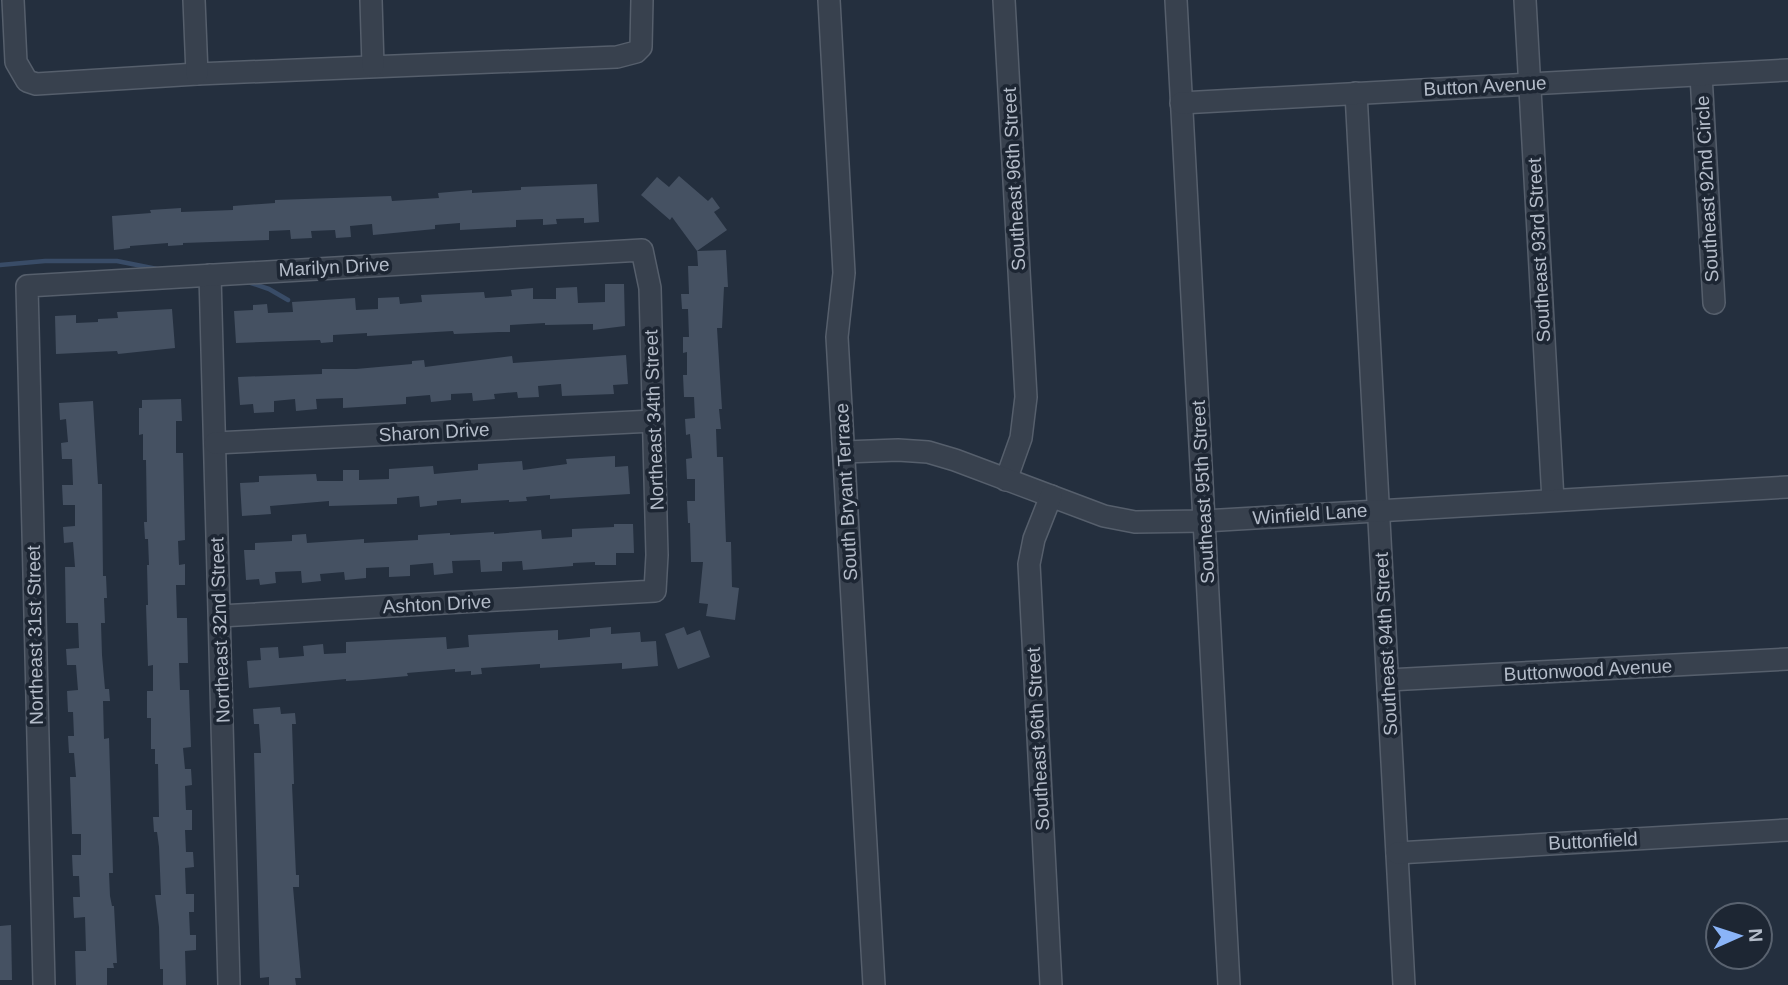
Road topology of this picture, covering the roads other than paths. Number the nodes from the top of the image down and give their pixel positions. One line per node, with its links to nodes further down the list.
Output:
1 (13, 0): 11 (street)
2 (194, 0): 11 (street)
3 (370, 0): 9 (street)
4 (642, 0): 9 (street)
5 (829, 0): 22 (street, South Bryant Terrace)
6 (1004, 0): 23 (street, Southeast 96th Street)
7 (1175, 0): 15 (street, Southeast 95th Street)
8 (1525, 0): 13 (street, Southeast 93rd Street)
9 (373, 66): 11 (street)
10 (1788, 70): 12 (street, Button Avenue)
11 (197, 74)
12 (1701, 75): 13 (street, Button Avenue); 19 (street, Southeast 92nd Circle)
13 (1529, 84): 14 (street, Button Avenue); 26 (street, Southeast 93rd Street)
14 (1356, 93): 15 (street, Button Avenue); 27 (street, Southeast 94th Street)
15 (1181, 103): 28 (street, Southeast 95th Street)
16 (642, 250): 17 (street, Marilyn Drive); 20 (street, Northeast 34th Street)
17 (210, 275): 18 (street, Marilyn Drive); 21 (street, Northeast 32nd Street)
18 (27, 286): 35 (street, Northeast 31st Street)
19 (1714, 303)
20 (653, 421): 21 (street, Sharon Drive); 29 (street, Northeast 34th Street)
21 (215, 443): 30 (street, Northeast 32nd Street)
22 (844, 452): 23 (street, Winfield Lane); 37 (street, South Bryant Terrace)
23 (1006, 481): 25 (street, Winfield Lane)
24 (1788, 487): 26 (street, Winfield Lane)
25 (1051, 496): 28 (street, Winfield Lane); 38 (street, Southeast 96th Street)
26 (1553, 500): 27 (street, Winfield Lane)
27 (1379, 510): 28 (street, Winfield Lane); 32 (street, Southeast 94th Street)
28 (1204, 521): 39 (street, Southeast 95th Street)
29 (655, 591): 30 (street, Ashton Drive)
30 (219, 616): 36 (street, Northeast 32nd Street)
31 (1788, 659): 32 (street, Buttonwood Avenue)
32 (1388, 680): 34 (street, Southeast 94th Street)
33 (1788, 831): 34 (street, Buttonfield)
34 (1397, 853): 40 (street, Southeast 94th Street)
35 (44, 985)
36 (229, 985)
37 (874, 985)
38 (1051, 985)
39 (1229, 985)
40 (1404, 985)

